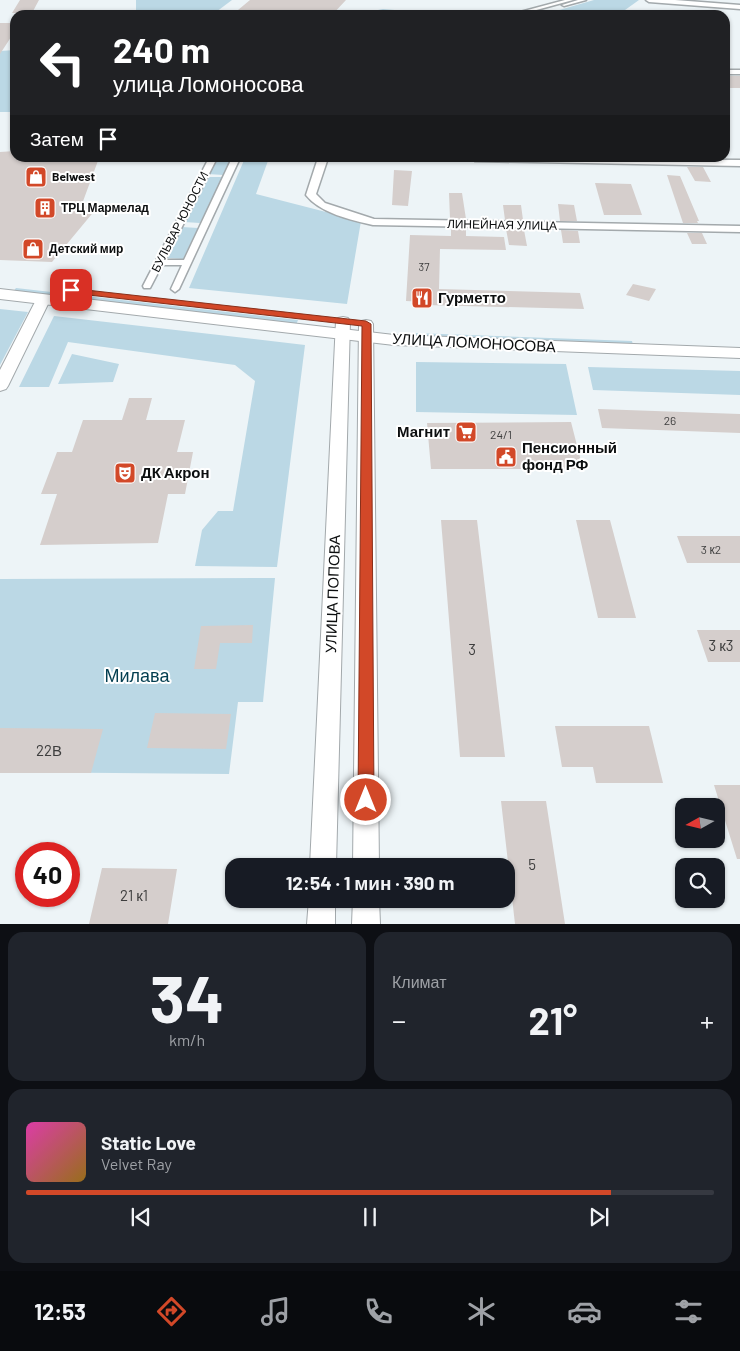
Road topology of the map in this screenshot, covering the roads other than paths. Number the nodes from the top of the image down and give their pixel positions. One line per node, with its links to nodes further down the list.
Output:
1 (570, 0): 5 (street)
2 (584, 0): 6 (street)
3 (649, 0): 4 (street)
4 (740, 7)
5 (531, 10)
6 (545, 10)
7 (211, 162): 13 (street, БУЛЬВАР ЮНОСТИ)
8 (234, 162): 14 (street)
9 (322, 162): 12 (street, ЛИНЕЙНАЯ УЛИЦА)
10 (687, 162): 11 (street)
11 (740, 163)
12 (740, 229)
13 (159, 262): 14 (street); 16 (street, БУЛЬВАР ЮНОСТИ)
14 (187, 264): 17 (street)
15 (0, 282): 20 (main road, УЛИЦА ЛОМОНОСОВА)
16 (147, 286)
17 (175, 290)
18 (0, 294): 19 (main road, УЛИЦА ЛОМОНОСОВА)
19 (44, 300): 20 (main road, УЛИЦА ЛОМОНОСОВА); 25 (street)
20 (343, 328): 21 (main road, УЛИЦА ЛОМОНОСОВА); 26 (street, УЛИЦА ПОПОВА)
21 (367, 330): 23 (main road, УЛИЦА ЛОМОНОСОВА); 27 (street, УЛИЦА ПОПОВА)
22 (740, 341): 23 (main road, УЛИЦА ЛОМОНОСОВА)
23 (645, 344): 24 (main road, УЛИЦА ЛОМОНОСОВА)
24 (740, 353)
25 (0, 386)
26 (323, 858)
27 (366, 858)
28 (322, 908): 30 (street)
29 (366, 908): 31 (street)
30 (321, 924)
31 (366, 924)

